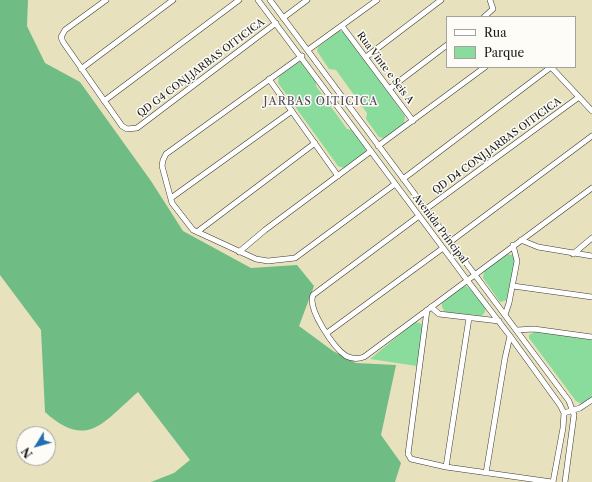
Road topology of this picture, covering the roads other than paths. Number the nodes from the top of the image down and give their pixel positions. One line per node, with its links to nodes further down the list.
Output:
1 (106, 0): 21 (street)
2 (173, 0): 21 (street)
3 (239, 0): 26 (street)
4 (258, 0): 12 (street, Avenida Principal)
5 (270, 0): 11 (street, Avenida Principal)
6 (307, 0): 11 (street)
7 (377, 0): 13 (street)
8 (441, 0): 17 (street)
9 (490, 0): 10 (street)
10 (485, 16)
11 (283, 18): 15 (street, Avenida Principal)
12 (276, 23): 16 (street, Avenida Principal); 26 (street, QD G4 CONJ.JARBAS OITICICA)
13 (342, 26): 15 (street); 17 (street, Rua Vinte e Seis A)
14 (446, 46): 23 (street)
15 (308, 50): 25 (street, Avenida Principal)
16 (302, 56): 22 (street); 27 (street, Avenida Principal)
17 (366, 57): 23 (street, Rua Vinte e Seis A)
18 (484, 68): 30 (street)
19 (550, 68): 36 (street)
20 (552, 68): 24 (street)
21 (81, 69): 26 (street)
22 (269, 79): 28 (street); 39 (street)
23 (389, 89): 30 (street, Rua Vinte e Seis A)
24 (579, 97): 29 (street); 40 (street, QD D4 CONJ.JARBAS OITICICA)
25 (344, 99): 27 (street); 33 (street, Avenida Principal)
26 (104, 101)
27 (336, 104): 34 (street, Avenida Principal)
28 (292, 111): 32 (street); 39 (street)
29 (592, 111)
30 (413, 121): 33 (street)
31 (592, 136): 45 (street)
32 (315, 143): 35 (street); 42 (street)
33 (378, 146): 36 (street, Avenida Principal)
34 (371, 151): 35 (street); 37 (street, Avenida Principal)
35 (338, 176): 48 (street)
36 (403, 179): 40 (street, Avenida Principal)
37 (395, 184): 41 (street, Avenida Principal); 48 (street)
38 (592, 188): 44 (street)
39 (171, 198): 42 (street)
40 (426, 209): 45 (street, Avenida Principal)
41 (419, 216): 47 (street, Avenida Principal); 60 (street)
42 (197, 232): 48 (street)
43 (592, 238): 49 (street)
44 (521, 240): 46 (street); 49 (street)
45 (450, 242): 51 (street, Avenida Principal)
46 (513, 245): 51 (street); 53 (street)
47 (442, 248): 52 (street, Avenida Principal); 60 (street)
48 (239, 252)
49 (573, 254): 50 (street)
50 (592, 256)
51 (475, 275): 52 (street); 56 (street, Avenida Principal)
52 (467, 280): 55 (street); 58 (street, Avenida Principal)
53 (512, 286): 54 (street); 56 (street)
54 (592, 297)
55 (429, 309): 57 (street); 60 (street); 66 (street)
56 (505, 315): 59 (street, Avenida Principal)
57 (470, 318): 58 (street); 66 (street)
58 (498, 321): 61 (street, Avenida Principal)
59 (517, 330): 62 (street); 64 (street, Avenida Principal)
60 (327, 333)
61 (510, 336): 65 (street, Avenida Principal); 67 (street)
62 (592, 337)
63 (592, 400): 64 (street)
64 (574, 410): 65 (street); 69 (street)
65 (564, 413): 68 (street)
66 (446, 467): 67 (street)
67 (486, 473): 68 (street)
68 (553, 482)
69 (565, 482)

